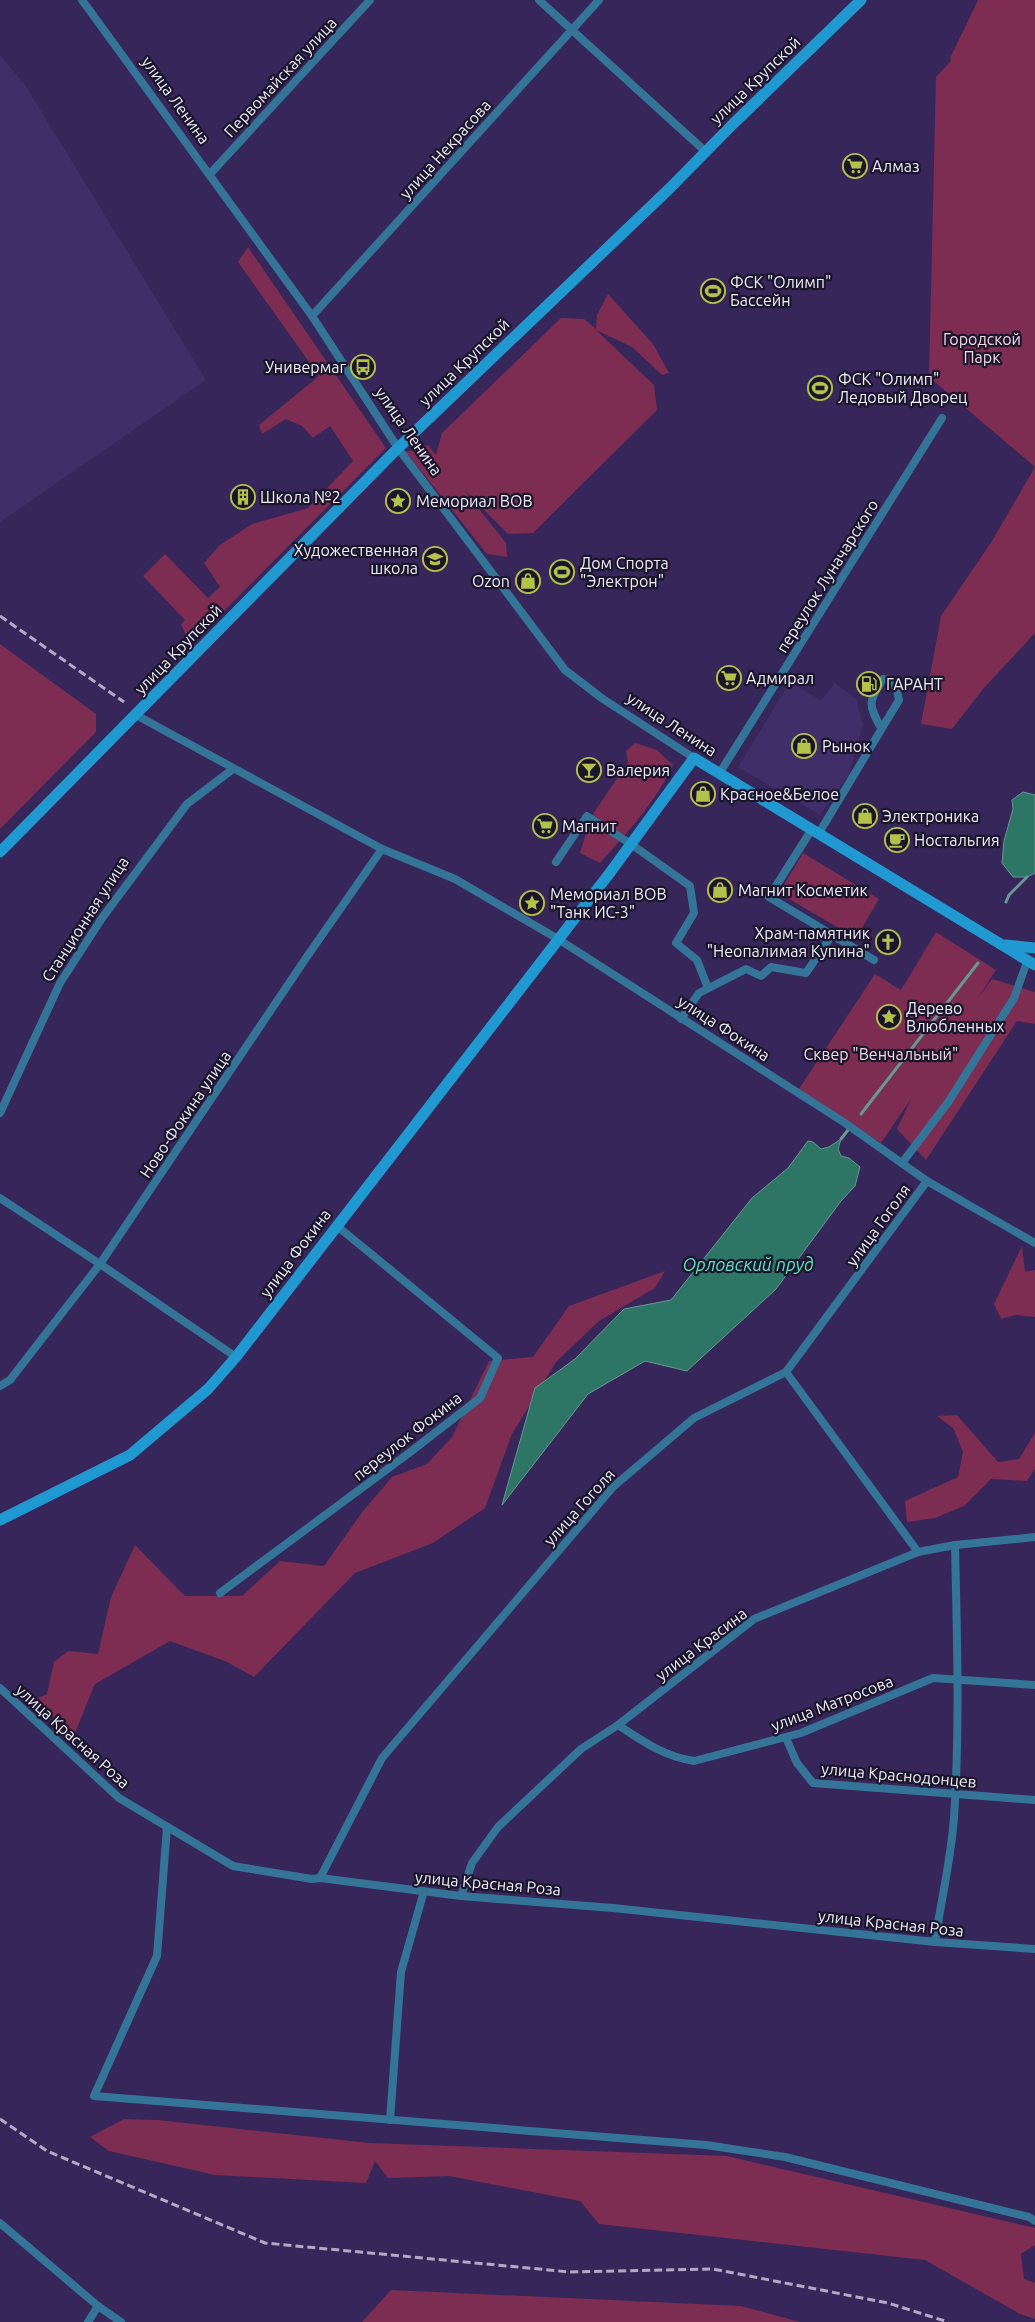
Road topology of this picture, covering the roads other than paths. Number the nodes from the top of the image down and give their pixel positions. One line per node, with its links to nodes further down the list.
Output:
1 (82, 0): 8 (street, улица Ленина)
2 (370, 0): 8 (street, Первомайская улица)
3 (539, 0): 6 (street)
4 (599, 0): 6 (street, улица Некрасова)
5 (861, 0): 7 (main road, улица Крупской)
6 (571, 31): 7 (street); 9 (street, улица Некрасова)
7 (706, 152): 11 (main road, улица Крупской)
8 (210, 174): 9 (street, улица Ленина)
9 (312, 316): 11 (street, улица Ленина)
10 (942, 418): 16 (street, переулок Луначарского)
11 (398, 448): 12 (main road, улица Крупской); 14 (street, улица Ленина)
12 (136, 715): 15 (street); 20 (main road, улица Крупской)
13 (881, 728): 13 (street); 17 (street)
14 (694, 758): 16 (main road, улица Ленина); 18 (main road, улица Фокина)
15 (233, 769): 19 (street); 30 (street, Станционная улица)
16 (719, 774): 17 (main road, улица Ленина)
17 (815, 831): 22 (street); 24 (main road, улица Ленина)
18 (631, 844): 21 (street); 23 (main road, улица Фокина); 28 (street)
19 (382, 849): 23 (street); 36 (street, Ново-Фокина улица)
20 (0, 852)
21 (556, 862)
22 (832, 935): 26 (street); 28 (street)
23 (558, 940): 29 (street, улица Фокина); 34 (main road, улица Фокина)
24 (1001, 944): 25 (main road); 27 (main road, улица Ленина)
25 (1035, 948)
26 (874, 960)
27 (1031, 964): 31 (street)
28 (708, 988): 29 (street)
29 (681, 1019): 31 (street, улица Фокина)
30 (0, 1113)
31 (902, 1163): 32 (street, улица Фокина)
32 (927, 1181): 35 (street, улица Фокина); 38 (street, улица Гоголя)
33 (0, 1198): 36 (street)
34 (336, 1226): 37 (main road, улица Фокина); 44 (street, переулок Фокина)
35 (1035, 1243)
36 (100, 1264): 37 (street); 39 (street, Ново-Фокина улица)
37 (236, 1357): 40 (main road, улица Фокина)
38 (786, 1372): 43 (street); 53 (street, улица Гоголя)
39 (0, 1386)
40 (0, 1520)
41 (1035, 1537): 42 (street, улица Красина)
42 (955, 1545): 43 (street, улица Красина); 45 (street)
43 (918, 1552): 48 (street, улица Красина)
44 (220, 1593)
45 (958, 1679): 46 (street, улица Матросова); 49 (street, улица Матросова); 50 (street)
46 (1035, 1685)
47 (0, 1688): 52 (street, улица Красная Роза)
48 (618, 1725): 49 (street, улица Матросова); 55 (street, улица Красина)
49 (786, 1738): 50 (street, улица Краснодонцев)
50 (955, 1793): 51 (street, улица Краснодонцев); 56 (street)
51 (1035, 1800)
52 (167, 1827): 53 (street, улица Красная Роза); 58 (street)
53 (320, 1878): 54 (street, улица Красная Роза)
54 (424, 1891): 55 (street, улица Красная Роза); 58 (street)
55 (462, 1896): 56 (street, улица Красная Роза)
56 (935, 1942): 57 (street, улица Красная Роза)
57 (1035, 1949)
58 (390, 2120): 59 (street)
59 (1035, 2221)
60 (0, 2222): 61 (street)
61 (98, 2306): 62 (street); 63 (street)
62 (88, 2322)
63 (121, 2322)

